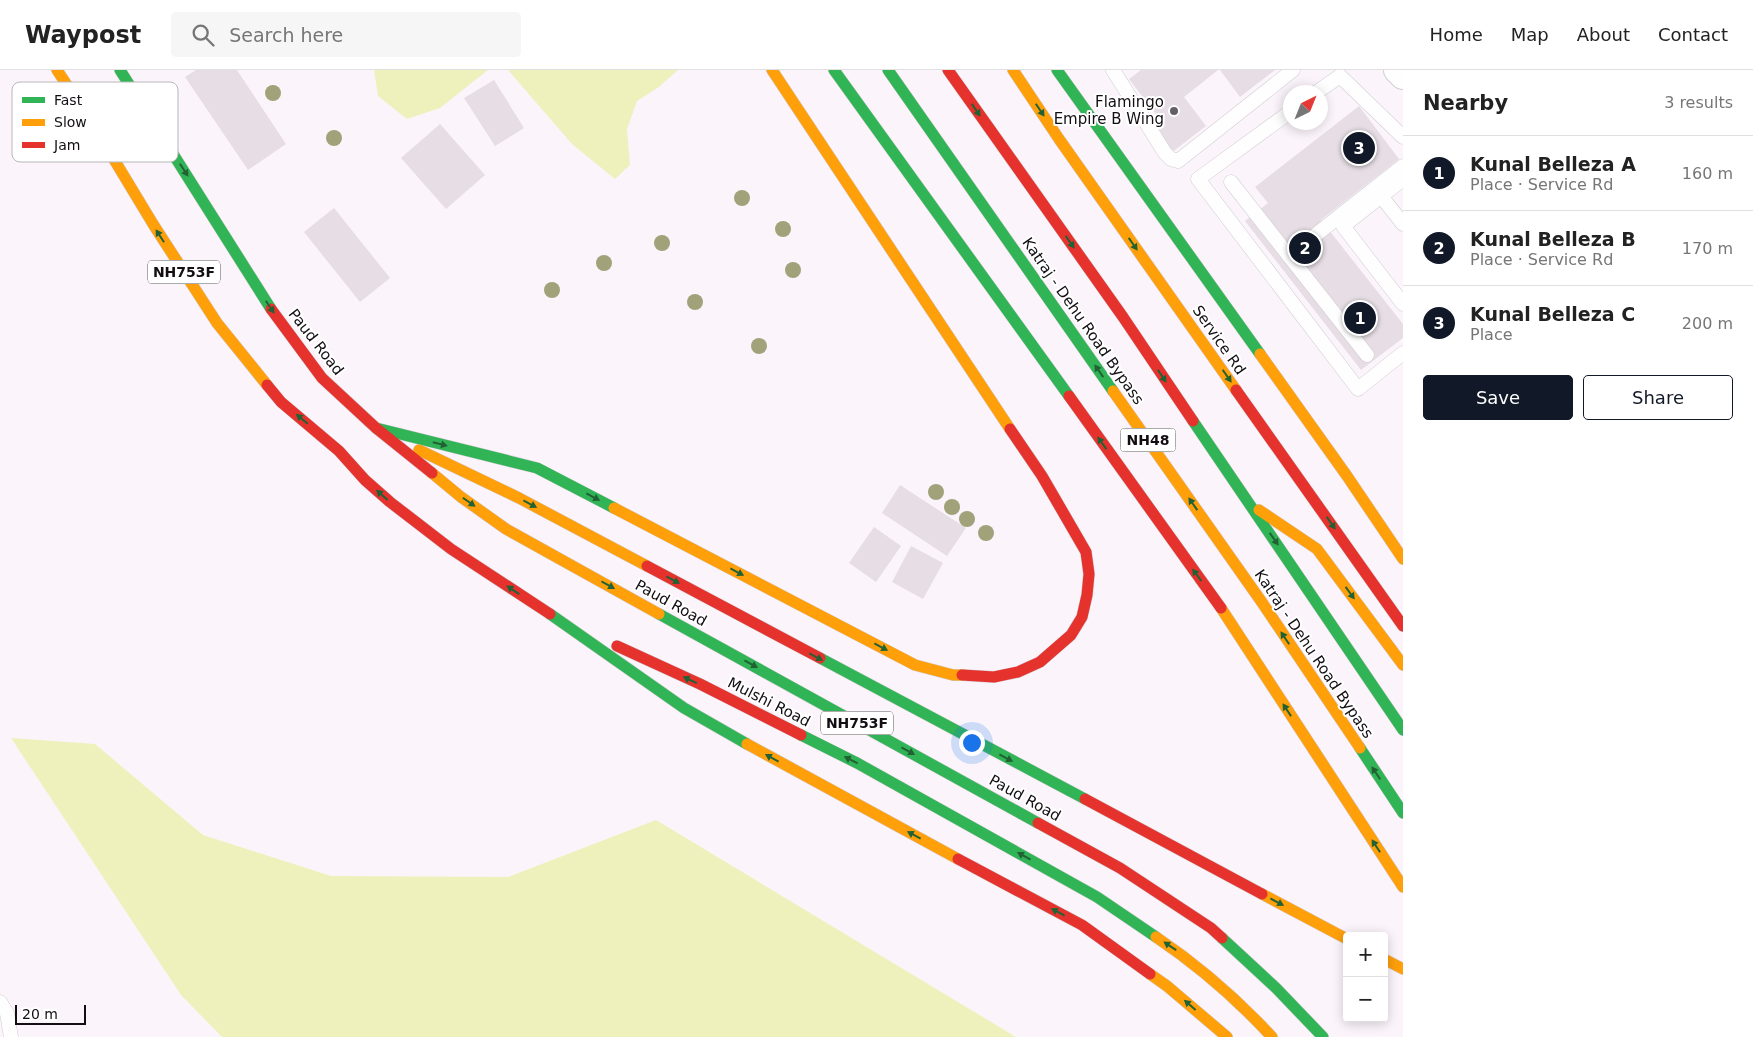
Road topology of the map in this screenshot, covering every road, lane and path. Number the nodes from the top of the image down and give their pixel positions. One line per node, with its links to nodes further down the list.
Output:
1 (57, 70): 13 (main road, NH753F, one-way to 1)
2 (120, 70): 14 (main road, Paud Road / NH753F, one-way to 14)
3 (772, 70): 33 (main road, one-way to 3)
4 (834, 70): 41 (main road, one-way to 4)
5 (888, 70): 40 (main road, Katraj - Dehu Road Bypass / NH48, one-way to 5)
6 (948, 70): 34 (main road, Katraj - Dehu Road Bypass / NH48, one-way to 34)
7 (1013, 70): 37 (main road, Service Rd, one-way to 37)
8 (1057, 70): 35 (main road)
9 (1113, 70): 10 (lane)
10 (1293, 70)
11 (1397, 70): 12 (street)
12 (1403, 76)
13 (65, 82)
14 (128, 82)
15 (1328, 85): 20 (lane)
16 (1336, 90): 17 (lane)
17 (1328, 96)
18 (1283, 117): 26 (lane)
19 (1283, 129): 26 (lane)
20 (1403, 137)
21 (116, 162): 36 (main road, NH753F, one-way to 21)
22 (178, 162): 33 (main road, Paud Road / NH753F, one-way to 33)
23 (1403, 166): 29 (lane)
24 (1403, 179): 27 (lane)
25 (1231, 182): 29 (lane)
26 (1204, 187): 31 (lane)
27 (1381, 196): 28 (lane); 30 (lane)
28 (1403, 224)
29 (1288, 256): 32 (lane)
30 (1403, 304)
31 (1403, 353)
32 (1367, 355)
33 (376, 428): 42 (main road, one-way to 42); 49 (main road, Paud Road / NH753F, one-way to 49)
34 (1249, 504): 38 (main road, one-way to 38); 39 (main road, Katraj - Dehu Road Bypass / NH48, one-way to 39)
35 (1403, 560)
36 (554, 618): 47 (main road, NH753F, one-way to 36); 48 (main road, Mulshi Road, one-way to 36)
37 (1403, 626)
38 (1403, 665)
39 (1403, 730)
40 (1403, 813)
41 (1403, 887)
42 (1343, 937)
43 (1388, 961): 44 (main road)
44 (1403, 969)
45 (0, 1002): 46 (lane)
46 (11, 1037)
47 (1228, 1037)
48 (1272, 1037)
49 (1323, 1037)

